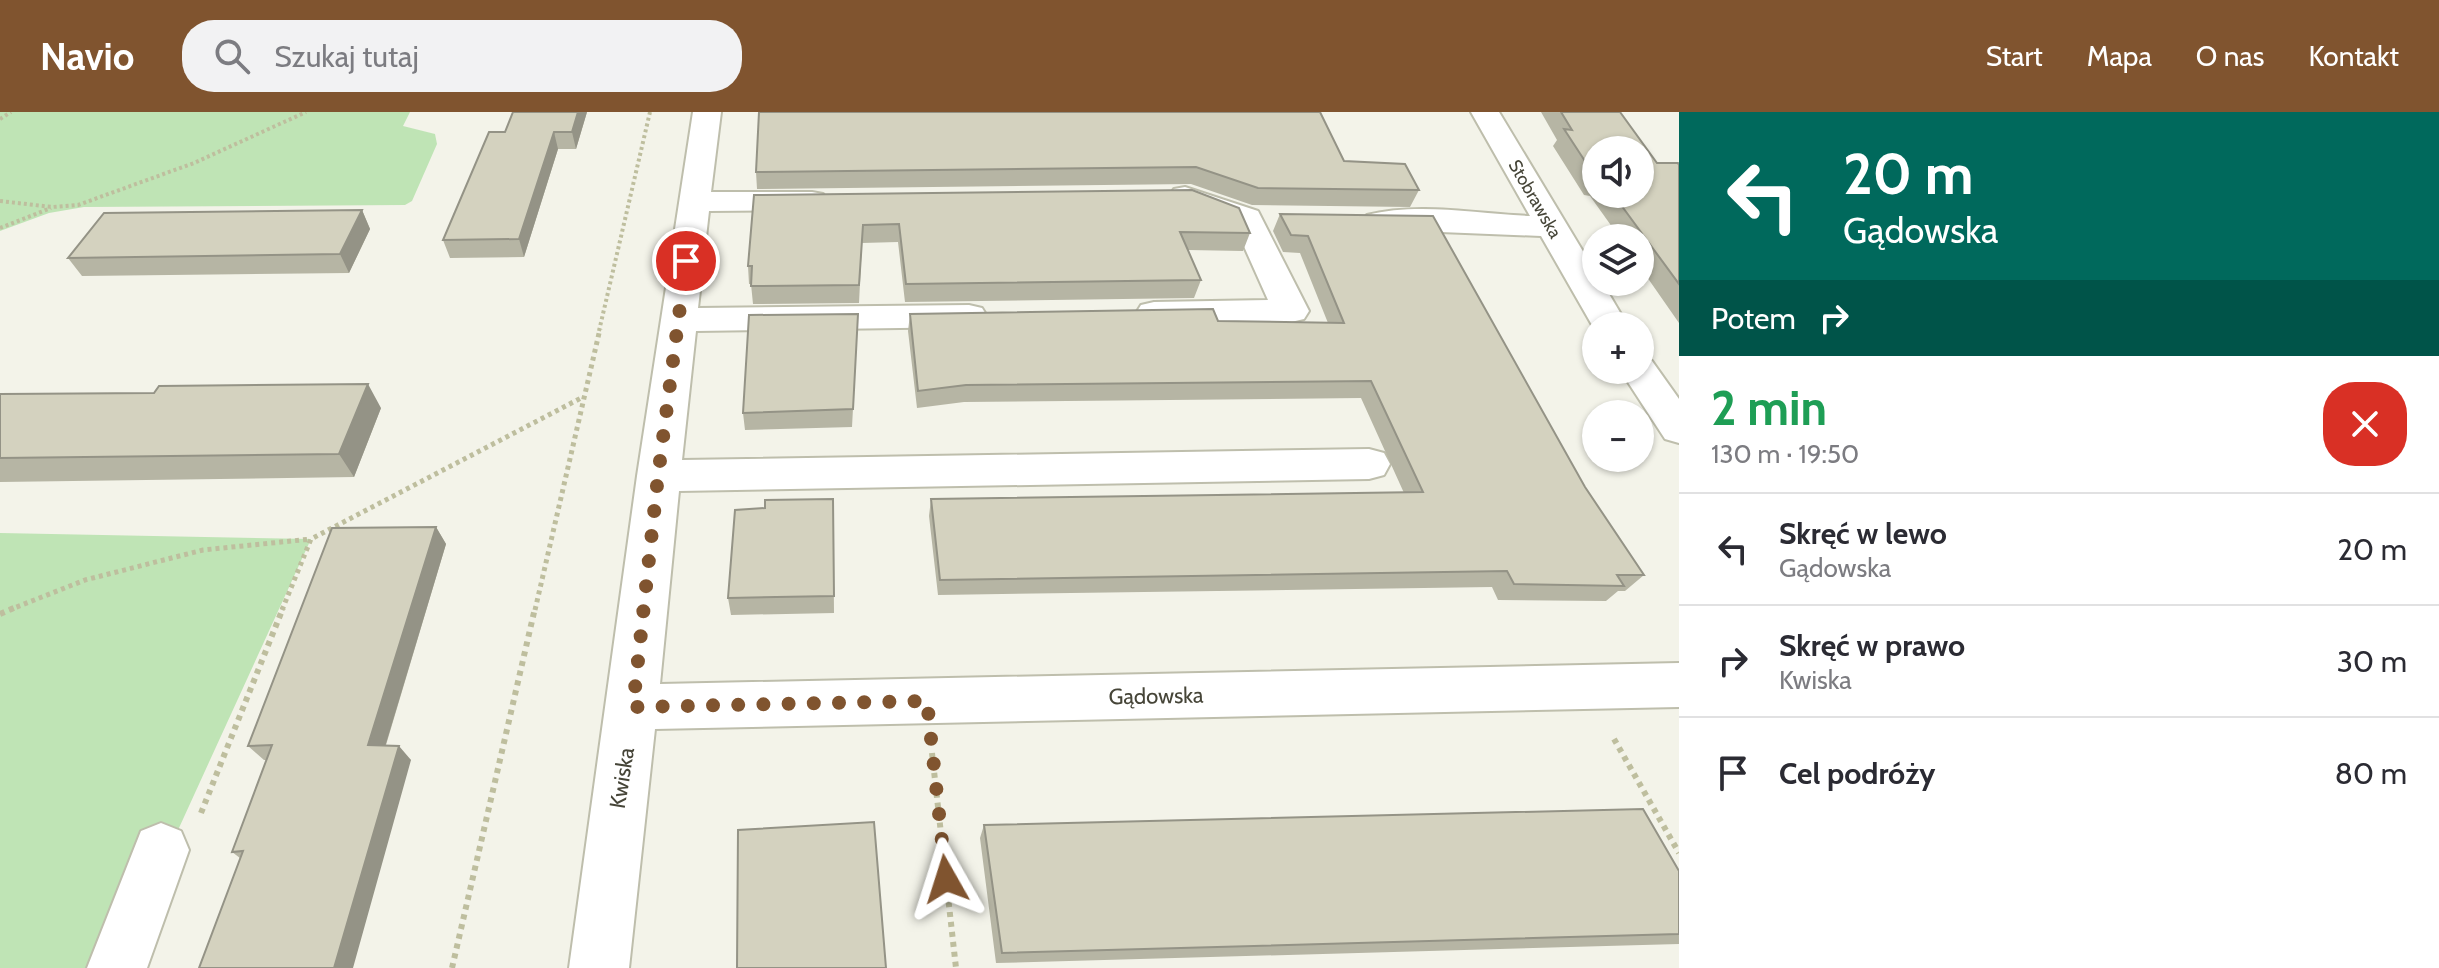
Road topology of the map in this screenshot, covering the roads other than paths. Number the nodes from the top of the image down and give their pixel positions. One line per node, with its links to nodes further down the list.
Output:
1 (707, 112): 5 (street, Kwiska)
2 (1485, 112): 7 (street, Stobrawska)
3 (1160, 196): 9 (street)
4 (849, 200): 5 (street)
5 (694, 202): 11 (street, Kwiska)
6 (1341, 221): 7 (street)
7 (1551, 227): 8 (street, Stobrawska)
8 (1602, 312)
9 (1118, 314)
10 (1008, 315): 11 (street)
11 (678, 320): 15 (street, Kwiska)
12 (1648, 384): 13 (street)
13 (1679, 429)
14 (1369, 464): 15 (street)
15 (658, 476): 17 (street, Kwiska)
16 (1679, 685): 17 (street, Gądowska)
17 (633, 707): 20 (street, Kwiska)
18 (161, 850): 19 (street)
19 (117, 968)
20 (599, 968)

